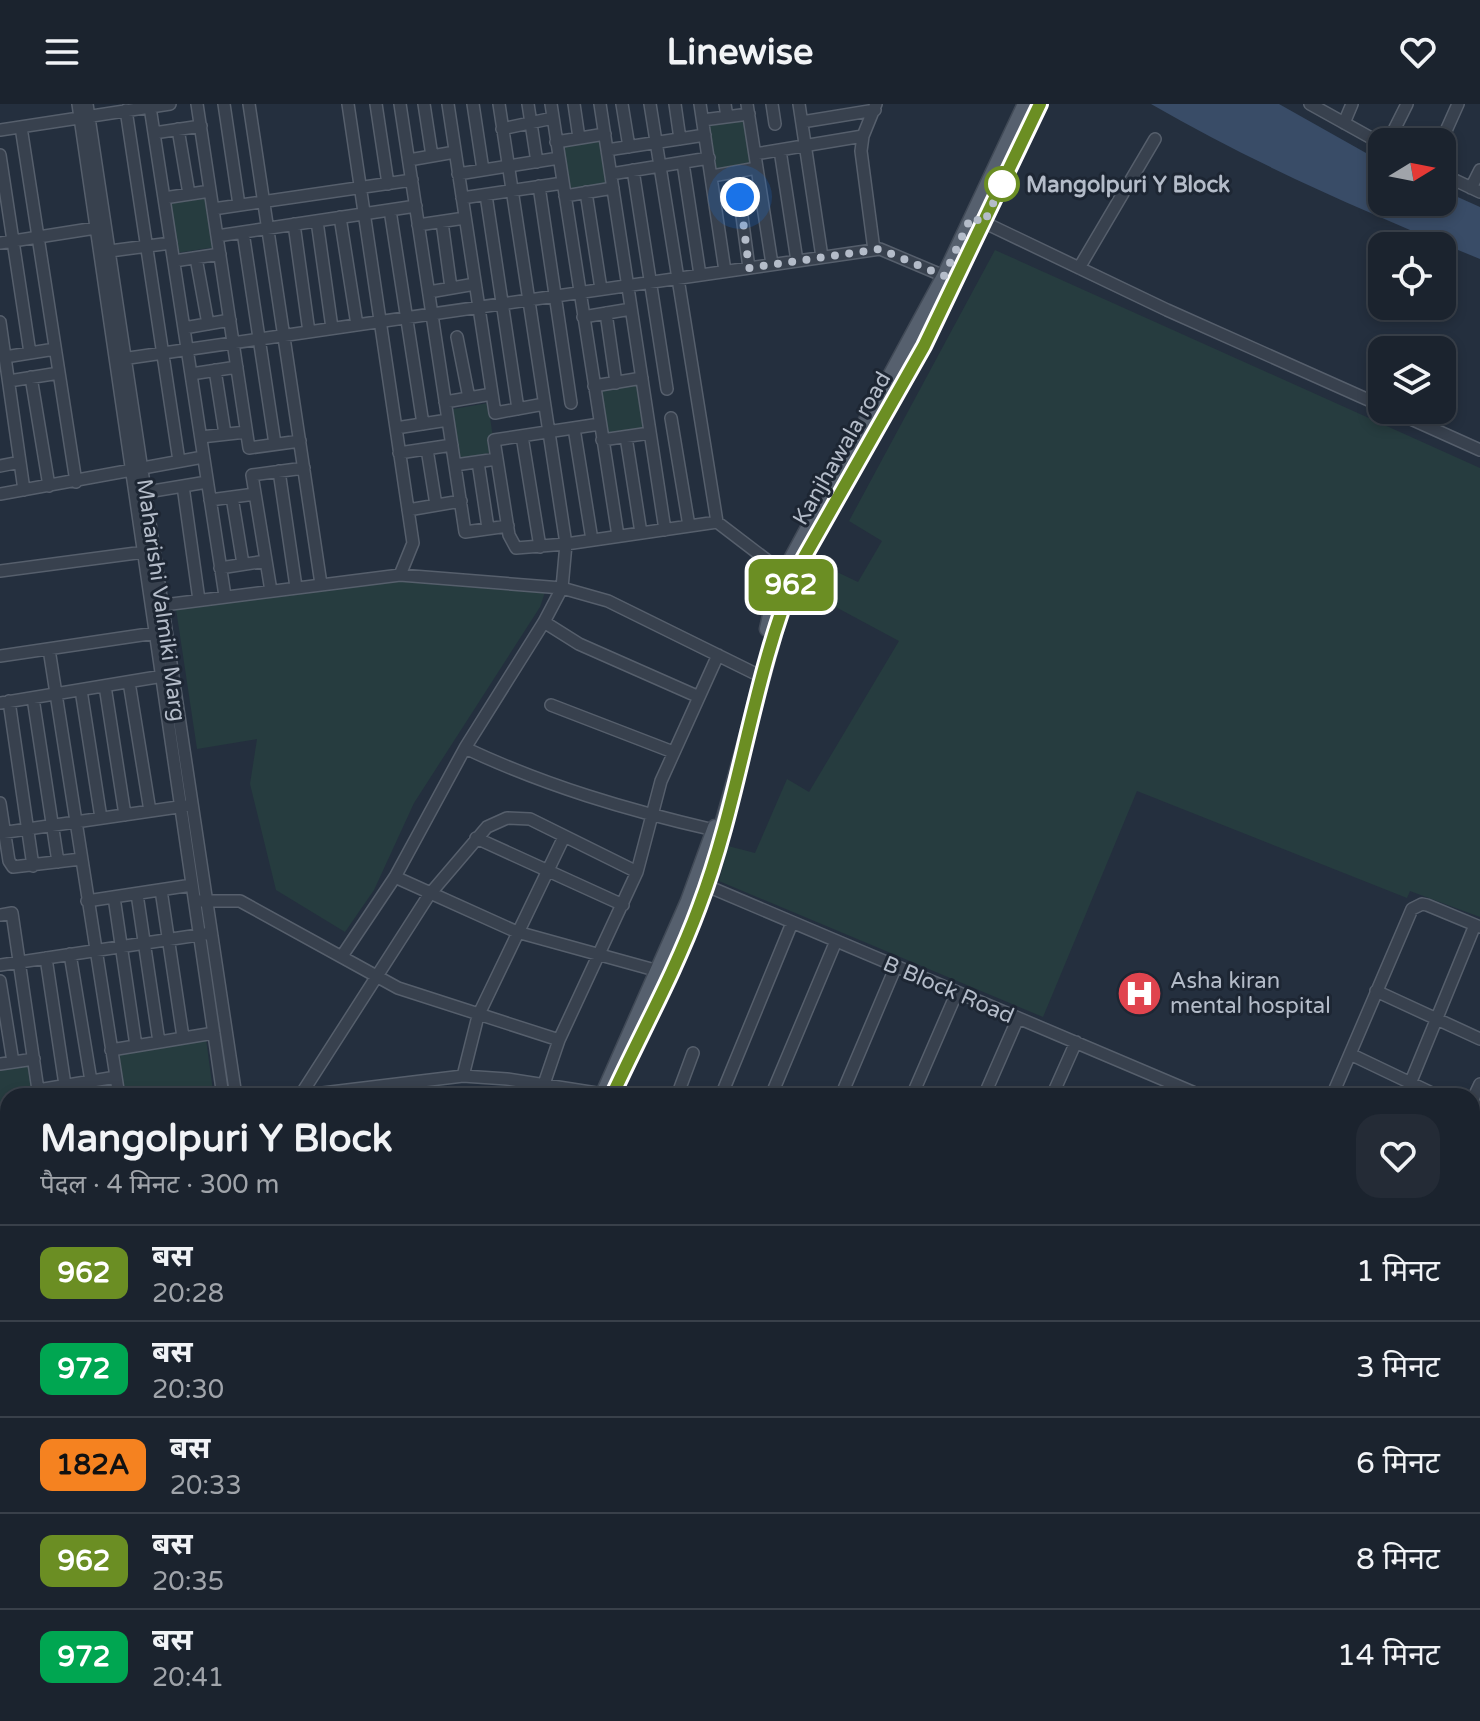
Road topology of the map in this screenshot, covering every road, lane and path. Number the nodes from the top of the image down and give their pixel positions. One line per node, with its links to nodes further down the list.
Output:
1 (78, 104): 36 (street, Maharishi Valmiki Marg)
2 (170, 104): 31 (street)
3 (197, 104): 45 (street)
4 (224, 104): 102 (street)
5 (249, 104): 101 (street)
6 (348, 104): 90 (street)
7 (376, 104): 88 (street)
8 (400, 104): 72 (street)
9 (424, 104): 69 (street)
10 (448, 104): 66 (street)
11 (473, 104): 78 (street)
12 (499, 104): 50 (street)
13 (528, 104): 42 (street)
14 (551, 104): 38 (street)
15 (574, 104): 57 (street)
16 (600, 104): 53 (street)
17 (622, 104): 63 (street)
18 (650, 104): 61 (street)
19 (675, 104): 58 (street)
20 (700, 104): 40 (street)
21 (725, 104): 37 (street)
22 (772, 104): 44 (street)
23 (799, 104): 41 (street)
24 (824, 104): 39 (street)
25 (1025, 104): 109 (main road, Kanjhawala road)
26 (1040, 104): 109 (main road, Kanjhawala road)
27 (1310, 104): 43 (street)
28 (1352, 104): 43 (street)
29 (1407, 104): 47 (street)
30 (1458, 104): 48 (street)
31 (150, 107): 35 (street); 52 (street)
32 (876, 107): 34 (street); 55 (street)
33 (748, 109): 37 (street); 67 (street)
34 (851, 109): 39 (street)
35 (126, 110): 36 (street); 121 (street)
36 (85, 113): 46 (street); 114 (street, Maharishi Valmiki Marg)
37 (727, 117): 40 (street)
38 (553, 118): 42 (street); 60 (street)
39 (826, 118): 41 (street)
40 (703, 120): 54 (street)
41 (802, 122): 62 (street)
42 (531, 123): 50 (street); 73 (street)
43 (1344, 123): 56 (street)
44 (775, 124)
45 (201, 126): 49 (street); 94 (street)
46 (21, 127): 51 (street); 118 (street)
47 (1395, 128)
48 (1447, 128)
49 (178, 129): 52 (street); 96 (street)
50 (502, 129): 75 (street)
51 (0, 130)
52 (154, 133): 99 (street)
53 (605, 134): 57 (street); 64 (street)
54 (705, 135): 58 (street); 71 (street)
55 (863, 136): 62 (street); 122 (street)
56 (1368, 136)
57 (579, 138): 60 (street)
58 (680, 139): 61 (street)
59 (1155, 139): 131 (street)
60 (556, 142): 70 (street)
61 (656, 143): 63 (street); 76 (street)
62 (806, 146): 65 (street); 125 (street)
63 (629, 147): 64 (street)
64 (607, 150): 83 (street)
65 (780, 150): 67 (street); 128 (street)
66 (455, 152): 69 (street); 82 (street)
67 (755, 154): 77 (street)
68 (0, 155): 119 (street)
69 (432, 156): 72 (street)
70 (559, 158): 73 (street); 87 (street)
71 (709, 158): 74 (street); 84 (street)
72 (409, 160): 85 (street)
73 (537, 162): 75 (street)
74 (683, 163): 76 (street); 133 (street)
75 (508, 166): 78 (street); 92 (street)
76 (660, 166): 79 (street); 135 (street)
77 (757, 168): 81 (street); 129 (street)
78 (483, 170): 82 (street)
79 (633, 170): 83 (street); 136 (street)
80 (1480, 170): 93 (street)
81 (736, 172): 84 (street); 130 (street)
82 (458, 174): 100 (street)
83 (611, 174): 91 (street)
84 (712, 176): 132 (street)
85 (412, 180): 88 (street); 103 (street)
86 (1456, 181): 93 (street)
87 (563, 183): 89 (street); 98 (street)
88 (388, 184): 90 (street)
89 (539, 186): 92 (street); 143 (street)
90 (360, 187): 101 (street); 106 (street)
91 (613, 188): 95 (street); 138 (street)
92 (512, 190): 97 (street); 144 (street)
93 (1476, 190)
94 (210, 191): 96 (street); 104 (street)
95 (586, 192): 98 (street); 140 (street)
96 (189, 194): 99 (street)
97 (486, 195): 100 (street); 145 (street)
98 (565, 196): 142 (street)
99 (164, 198): 120 (street)
100 (462, 198): 108 (street)
101 (264, 201): 102 (street); 115 (street)
102 (239, 205): 104 (street)
103 (416, 206): 105 (street); 113 (street)
104 (213, 209): 117 (street)
105 (390, 210): 106 (street); 151 (street)
106 (364, 214): 107 (street); 153 (street)
107 (340, 217): 110 (street); 156 (street)
108 (465, 218): 111 (street); 137 (street)
109 (977, 220): 131 (street); 134 (main road, Kanjhawala road); 233 (main road, Kanjhawala road)
110 (317, 221): 112 (street); 158 (street)
111 (442, 222): 113 (street); 139 (street)
112 (294, 224): 115 (street); 159 (street)
113 (418, 225): 141 (street)
114 (101, 228): 118 (street); 123 (street, Maharishi Valmiki Marg); 170 (street, Maharishi Valmiki Marg)
115 (268, 228): 116 (street); 160 (street)
116 (243, 232): 117 (street); 162 (street)
117 (217, 236): 124 (street)
118 (37, 237): 119 (street); 165 (street)
119 (6, 242): 167 (street)
120 (171, 243): 121 (street); 127 (street)
121 (147, 246): 123 (street); 168 (street)
122 (874, 250): 125 (street); 134 (street)
123 (110, 251): 170 (street, Maharishi Valmiki Marg)
124 (220, 254): 126 (street); 152 (street)
125 (822, 257): 128 (street)
126 (196, 258): 127 (street); 155 (street)
127 (174, 261): 157 (street)
128 (797, 261): 129 (street)
129 (772, 264): 130 (street)
130 (749, 268): 132 (street)
131 (1079, 268): 184 (street)
132 (725, 271): 133 (street)
133 (700, 275): 135 (street)
134 (944, 276): 233 (main road, Kanjhawala road)
135 (676, 278): 136 (street); 234 (street)
136 (650, 282): 138 (street); 180 (street)
137 (475, 284): 139 (street); 146 (street)
138 (628, 285): 140 (street); 147 (street)
139 (451, 288): 141 (street)
140 (601, 289): 142 (street)
141 (429, 292): 149 (street)
142 (579, 292): 143 (street); 150 (street)
143 (555, 296): 144 (street); 186 (street)
144 (528, 300): 145 (street); 187 (street)
145 (502, 304): 146 (street); 188 (street)
146 (479, 307): 149 (street); 181 (street)
147 (631, 309): 148 (street); 176 (street)
148 (606, 313): 150 (street); 178 (street)
149 (432, 314): 151 (street); 185 (street)
150 (583, 317): 179 (street)
151 (407, 318): 153 (street); 191 (street)
152 (230, 320): 155 (street); 164 (street)
153 (379, 321): 156 (street); 194 (street)
154 (0, 322): 163 (street)
155 (208, 324): 157 (street)
156 (357, 325): 158 (street)
157 (184, 328): 166 (street)
158 (332, 328): 159 (street)
159 (309, 332): 160 (street)
160 (284, 335): 162 (street); 204 (street)
161 (457, 337): 183 (street)
162 (259, 339): 164 (street); 205 (street)
163 (1, 341): 169 (street)
164 (233, 343): 166 (street); 171 (street)
165 (55, 349): 167 (street); 173 (street)
166 (188, 349): 168 (street); 174 (street)
167 (30, 353): 169 (street)
168 (164, 353): 170 (street); 212 (street)
169 (5, 357): 177 (street)
170 (121, 359): 218 (street, Maharishi Valmiki Marg)
171 (237, 367): 172 (street); 196 (street)
172 (215, 370): 174 (street); 199 (street)
173 (59, 373): 175 (street); 220 (street)
174 (191, 374): 201 (street)
175 (31, 377): 177 (street); 222 (street)
176 (642, 378): 178 (street); 198 (street)
177 (9, 381): 182 (street)
178 (616, 383): 179 (street)
179 (594, 386): 192 (street)
180 (667, 389)
181 (492, 394): 183 (street); 188 (street)
182 (5, 396): 213 (street)
183 (469, 398): 185 (street)
184 (1368, 400)
185 (445, 402): 190 (street)
186 (571, 403)
187 (544, 404): 188 (street); 197 (street)
188 (518, 409)
189 (671, 418): 236 (street)
190 (448, 420): 191 (street); 206 (street)
191 (423, 424): 194 (street)
192 (600, 424): 195 (street); 203 (street)
193 (1422, 424): 208 (street)
194 (396, 428): 209 (street)
195 (574, 428): 197 (street); 241 (street)
196 (246, 432): 199 (street); 205 (street)
197 (548, 432): 200 (street); 242 (street)
198 (650, 433): 202 (street); 238 (street)
199 (225, 434): 201 (street)
200 (522, 436): 211 (street); 243 (street)
201 (201, 437): 210 (street)
202 (626, 437): 203 (street); 239 (street)
203 (602, 440): 240 (street)
204 (300, 441): 205 (street); 217 (street)
205 (275, 444)
206 (452, 445): 207 (street); 215 (street)
207 (427, 449): 209 (street); 231 (street)
208 (1480, 450)
209 (399, 453): 232 (street)
210 (203, 457): 212 (street); 221 (street)
211 (497, 459): 214 (street); 235 (street)
212 (179, 461): 218 (street)
213 (20, 462): 216 (street); 224 (street)
214 (478, 462): 215 (street); 237 (street)
215 (455, 465): 230 (street)
216 (0, 466)
217 (304, 468): 219 (street); 251 (street)
218 (138, 471): 220 (street); 226 (street, Maharishi Valmiki Marg)
219 (279, 471): 227 (street); 252 (street)
220 (76, 482): 222 (street)
221 (207, 482): 223 (street); 229 (street)
222 (49, 486): 224 (street)
223 (183, 486): 226 (street); 256 (street)
224 (24, 490): 225 (street)
225 (0, 494)
226 (140, 494): 244 (street, Maharishi Valmiki Marg); 257 (street, Maharishi Valmiki Marg)
227 (255, 494): 228 (street); 245 (street)
228 (232, 497): 229 (street); 246 (street)
229 (210, 500): 247 (street)
230 (461, 501): 231 (street); 237 (street)
231 (436, 505): 232 (street)
232 (408, 510): 250 (street)
233 (824, 511): 249 (main road, Kanjhawala road); 294 (main road, Kanjhawala road)
234 (717, 522): 236 (street); 249 (street)
235 (508, 526): 237 (street); 243 (street)
236 (689, 526): 238 (street)
237 (488, 528)
238 (665, 530): 239 (street)
239 (641, 533): 240 (street)
240 (618, 536): 241 (street)
241 (592, 540): 242 (street)
242 (566, 544): 243 (street); 253 (street)
243 (540, 547)
244 (144, 552): 248 (street); 257 (street, Maharishi Valmiki Marg)
245 (266, 561): 246 (street); 254 (street)
246 (243, 564): 247 (street)
247 (220, 568): 255 (street)
248 (0, 571)
249 (785, 574): 263 (main road, Kanjhawala road)
250 (400, 575): 251 (street); 253 (street)
251 (321, 584): 252 (street)
252 (296, 587): 254 (street)
253 (562, 588): 258 (street); 261 (street)
254 (271, 591): 255 (street)
255 (225, 596): 256 (street)
256 (199, 600): 257 (street)
257 (157, 606): 259 (street, Maharishi Valmiki Marg)
258 (544, 622): 269 (street); 273 (street)
259 (161, 632): 260 (street); 264 (street, Maharishi Valmiki Marg)
260 (49, 649): 262 (street); 268 (street)
261 (718, 655): 263 (street); 269 (street)
262 (0, 656)
263 (756, 674): 284 (main road, Kanjhawala road)
264 (167, 676): 265 (street); 276 (street, Maharishi Valmiki Marg)
265 (129, 682): 266 (street); 277 (street)
266 (105, 686): 267 (street); 278 (street)
267 (81, 690): 268 (street); 280 (street)
268 (56, 694): 270 (street); 281 (street)
269 (699, 697): 274 (street)
270 (33, 698): 271 (street); 282 (street)
271 (5, 702): 283 (street)
272 (551, 705): 274 (street)
273 (465, 748): 279 (street); 293 (street)
274 (673, 752): 279 (street)
275 (0, 803): 285 (street)
276 (186, 806): 277 (street); 295 (street, Maharishi Valmiki Marg); 300 (street, Maharishi Valmiki Marg)
277 (150, 811): 278 (street)
278 (125, 815): 280 (street)
279 (653, 817): 284 (street); 292 (street)
280 (101, 818): 281 (street)
281 (76, 822): 282 (street); 288 (street)
282 (52, 826): 283 (street); 289 (street)
283 (28, 829): 285 (street); 290 (street)
284 (714, 830): 294 (main road, Kanjhawala road)
285 (2, 833): 290 (street)
286 (476, 838): 287 (street); 291 (street); 298 (street)
287 (563, 839): 291 (street); 292 (street)
288 (81, 859): 289 (street); 301 (street)
289 (58, 862): 290 (street)
290 (33, 866)
291 (547, 869): 302 (street); 306 (street)
292 (637, 872): 302 (street)
293 (395, 877): 298 (street); 314 (street)
294 (701, 884): 304 (street, B Block Road); 320 (main road, Kanjhawala road)
295 (192, 885): 296 (street); 300 (street, Maharishi Valmiki Marg)
296 (161, 890): 297 (street); 308 (street)
297 (137, 894): 299 (street); 310 (street)
298 (429, 895): 306 (street); 321 (street)
299 (114, 897): 301 (street); 311 (street)
300 (200, 900): 307 (street, Maharishi Valmiki Marg); 314 (street)
301 (87, 901): 312 (street)
302 (623, 905): 315 (street)
303 (0, 915): 317 (street)
304 (792, 923): 309 (street, B Block Road); 356 (street)
305 (1478, 926): 323 (street); 327 (street)
306 (517, 932): 315 (street); 325 (street)
307 (205, 934): 308 (street); 328 (street, Maharishi Valmiki Marg); 350 (street, Maharishi Valmiki Marg)
308 (166, 940): 310 (street); 329 (street)
309 (836, 941): 319 (street, B Block Road); 357 (street)
310 (145, 943): 311 (street); 332 (street)
311 (122, 947): 312 (street); 334 (street)
312 (94, 951): 313 (street); 335 (street)
313 (70, 954): 316 (street); 342 (street)
314 (342, 956): 321 (street)
315 (601, 956): 320 (street); 331 (street)
316 (46, 958): 317 (street); 345 (street)
317 (19, 962): 318 (street); 338 (street)
318 (0, 965)
319 (896, 966): 324 (street, B Block Road); 358 (street)
320 (663, 972): 354 (main road, Kanjhawala road)
321 (377, 975): 325 (street); 351 (street)
322 (0, 981): 339 (street)
323 (1376, 991): 327 (street); 337 (street)
324 (957, 992): 326 (street, B Block Road); 359 (street)
325 (478, 1016): 331 (street); 340 (street)
326 (1018, 1018): 333 (street, B Block Road); 360 (street)
327 (1439, 1019): 330 (street); 343 (street)
328 (214, 1033): 329 (street); 349 (street, Maharishi Valmiki Marg)
329 (183, 1037): 332 (street)
330 (1480, 1039)
331 (559, 1040): 344 (street)
332 (159, 1042): 334 (street)
333 (1076, 1042): 361 (street); 362 (street, B Block Road)
334 (136, 1046): 335 (street)
335 (111, 1050): 341 (street)
336 (693, 1053): 355 (street)
337 (1350, 1054): 343 (street); 363 (street)
338 (34, 1059): 339 (street); 346 (street)
339 (6, 1063)
340 (463, 1076): 344 (street); 352 (street)
341 (116, 1077): 342 (street); 348 (street)
342 (91, 1081): 345 (street)
343 (1411, 1083): 364 (street); 365 (street)
344 (544, 1084): 353 (street)
345 (65, 1085): 347 (street)
346 (38, 1088)
347 (49, 1088)
348 (118, 1088)
349 (222, 1088)
350 (234, 1088)
351 (304, 1088)
352 (365, 1088)
353 (567, 1088)
354 (609, 1088)
355 (680, 1088)
356 (724, 1088)
357 (774, 1088)
358 (844, 1088)
359 (915, 1088)
360 (987, 1088)
361 (1056, 1088)
362 (1182, 1088)
363 (1335, 1088)
364 (1409, 1088)
365 (1421, 1088)

